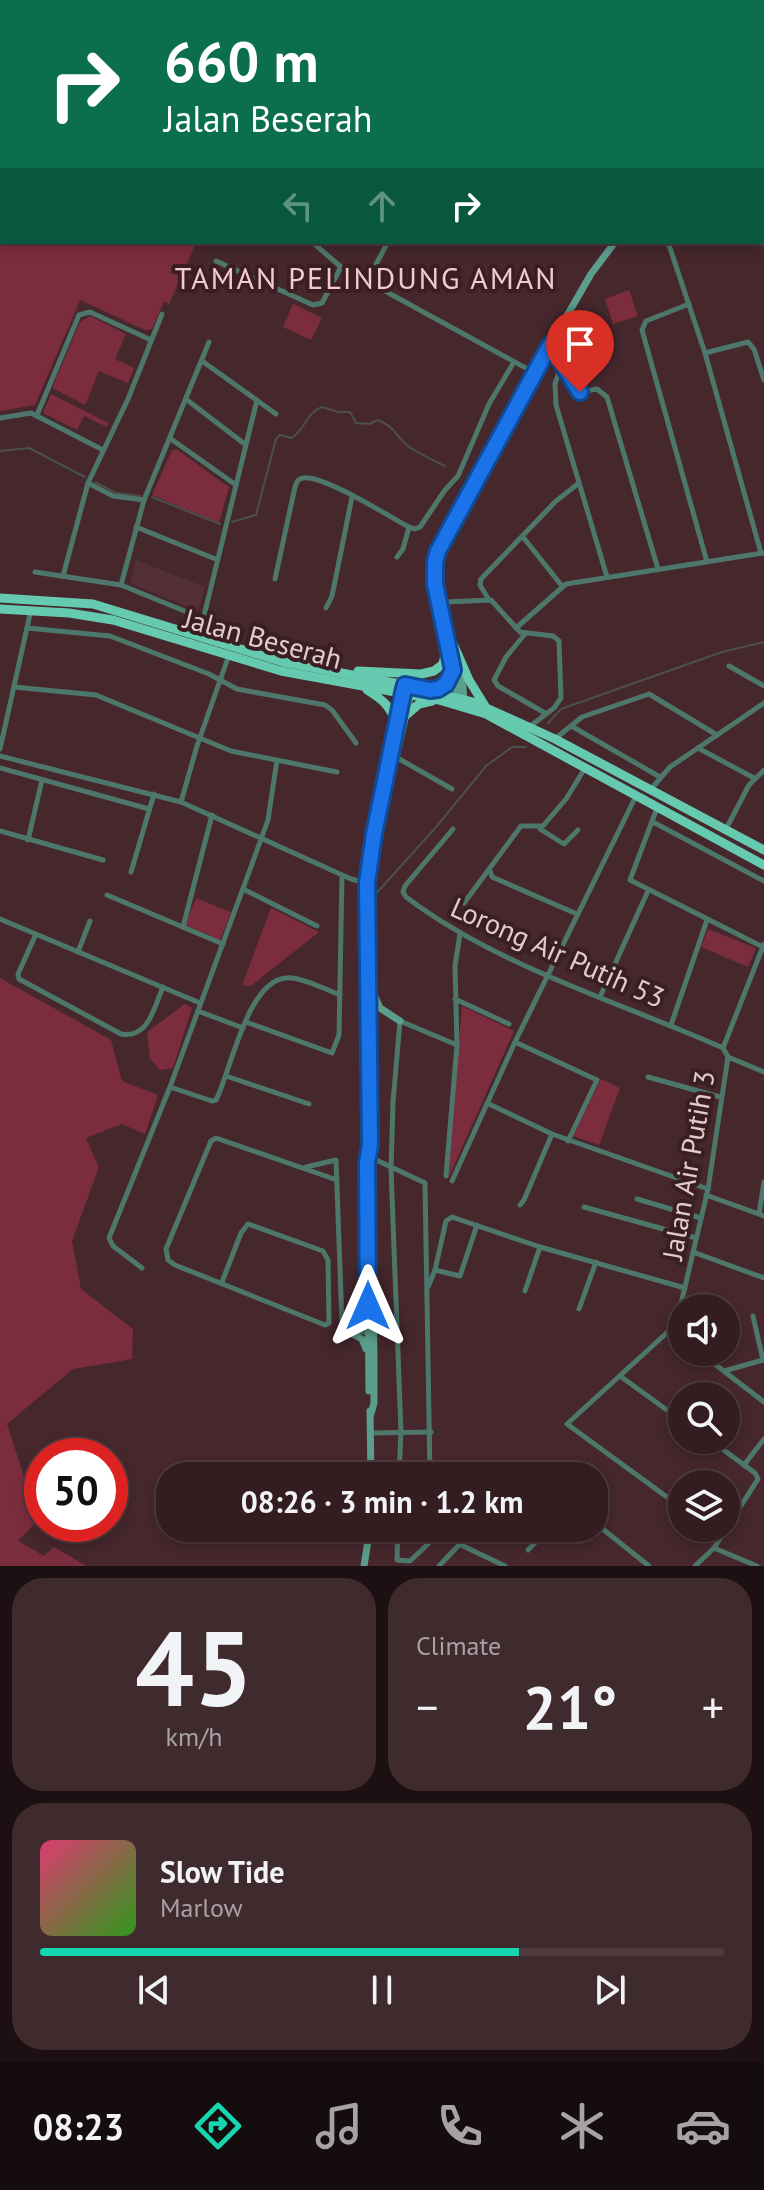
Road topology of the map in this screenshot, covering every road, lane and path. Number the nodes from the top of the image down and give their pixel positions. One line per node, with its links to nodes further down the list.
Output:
1 (314, 244): 6 (street)
2 (387, 244): 7 (street)
3 (614, 244): 12 (main road)
4 (669, 244): 8 (street)
5 (216, 261): 6 (street)
6 (341, 267): 7 (street)
7 (367, 281): 15 (street)
8 (689, 304): 13 (street); 38 (street)
9 (162, 314): 10 (street)
10 (151, 340): 22 (street); 26 (street)
11 (209, 342): 14 (street)
12 (550, 345): 16 (street); 17 (main road)
13 (705, 353): 18 (street); 35 (street)
14 (202, 361): 19 (street); 20 (street)
15 (514, 362): 17 (street); 33 (street)
16 (562, 363): 28 (street); 39 (street)
17 (535, 373): 48 (main road)
18 (764, 380)
19 (187, 400): 24 (street); 25 (street)
20 (257, 400): 21 (street); 25 (street)
21 (276, 414)
22 (37, 415): 23 (street); 26 (street)
23 (0, 418)
24 (171, 439): 29 (street); 31 (street)
25 (246, 445): 29 (street)
26 (103, 450): 27 (street)
27 (88, 483): 31 (street); 41 (street)
28 (579, 483): 34 (street); 42 (street)
29 (236, 485): 37 (street)
30 (352, 497): 33 (street); 43 (street); 49 (street)
31 (144, 500): 32 (street)
32 (136, 527): 37 (street); 44 (street)
33 (409, 527): 36 (street)
34 (523, 537): 45 (street); 47 (street)
35 (763, 553): 38 (street)
36 (397, 557)
37 (218, 560): 52 (street)
38 (707, 562): 39 (street)
39 (658, 569): 42 (street)
40 (35, 572): 41 (street)
41 (63, 576): 44 (street)
42 (607, 577): 45 (street)
43 (275, 579)
44 (121, 585): 52 (street)
45 (562, 586): 54 (street)
46 (0, 598): 56 (highway, Jalan Beserah)
47 (489, 600): 48 (street); 54 (street)
48 (439, 605): 57 (main road)
49 (326, 608)
50 (0, 609): 51 (highway, Jalan Beserah)
51 (31, 610): 53 (street); 58 (highway, Jalan Beserah)
52 (204, 619): 56 (street)
53 (27, 628): 62 (street); 65 (street)
54 (516, 628): 55 (street)
55 (525, 634): 72 (street); 72 (street)
56 (199, 636): 59 (highway, Jalan Beserah)
57 (449, 642): 59 (highway); 61 (main road); 69 (main road); 71 (highway)
58 (229, 655): 62 (street); 63 (highway, Jalan Beserah)
59 (283, 662): 66 (highway, Jalan Beserah)
60 (729, 666): 64 (street)
61 (453, 670): 67 (highway); 69 (main road)
62 (220, 681): 78 (street); 80 (street)
63 (359, 685): 66 (highway, Jalan Beserah); 74 (highway)
64 (764, 686)
65 (14, 687): 78 (street); 82 (street)
66 (408, 690): 67 (highway, Jalan Beserah); 68 (highway, Jalan Beserah); 73 (main road); 74 (main road)
67 (430, 690): 69 (highway, Jalan Beserah)
68 (439, 700): 69 (highway, Jalan Beserah); 73 (highway)
69 (461, 702): 71 (highway, Jalan Beserah); 86 (highway, Jalan Beserah)
70 (764, 703): 77 (street)
71 (485, 706): 75 (highway, Jalan Beserah)
72 (545, 713): 75 (street)
73 (406, 715): 84 (main road)
74 (396, 725): 84 (main road)
75 (529, 727): 79 (highway, Jalan Beserah)
76 (573, 727): 77 (street); 79 (street); 90 (street)
77 (717, 735): 81 (street)
78 (200, 739): 85 (street); 97 (street)
79 (555, 739): 94 (highway, Jalan Beserah)
80 (356, 743)
81 (698, 748): 90 (street); 91 (street)
82 (0, 749)
83 (0, 756): 95 (street)
84 (392, 756): 93 (street); 116 (main road)
85 (277, 760): 89 (street); 107 (street)
86 (586, 767): 96 (highway, Jalan Beserah); 102 (street)
87 (0, 768): 92 (street)
88 (764, 770): 91 (street)
89 (337, 772)
90 (660, 777): 94 (street)
91 (754, 778): 104 (street)
92 (42, 780): 99 (street); 108 (street)
93 (452, 789)
94 (649, 791): 104 (highway, Jalan Beserah)
95 (154, 794): 97 (street); 99 (street)
96 (636, 796): 98 (highway, Jalan Beserah); 121 (street)
97 (181, 802): 100 (street)
98 (657, 808): 101 (street); 111 (highway, Jalan Beserah)
99 (149, 809): 113 (street)
100 (212, 815): 107 (street); 126 (street)
101 (653, 822): 115 (street); 118 (street)
102 (540, 828): 105 (street); 112 (street)
103 (453, 829): 128 (street, Lorong Air Putih 53)
104 (726, 829): 109 (highway, Jalan Beserah)
105 (578, 830)
106 (0, 831): 108 (street)
107 (262, 837): 114 (street); 117 (street)
108 (28, 840): 110 (street)
109 (764, 850)
110 (103, 860)
111 (764, 865)
112 (489, 870): 120 (street); 121 (street)
113 (131, 872)
114 (342, 875): 116 (street); 135 (street)
115 (764, 881)
116 (367, 883): 132 (main road)
117 (243, 889): 125 (street); 129 (street)
118 (648, 891): 123 (street); 136 (street)
119 (107, 895): 126 (street)
120 (464, 903)
121 (577, 914): 133 (street)
122 (0, 919): 127 (street)
123 (707, 920): 130 (street); 143 (street)
124 (90, 921): 131 (street)
125 (317, 926)
126 (183, 927): 129 (street)
127 (36, 934): 131 (street); 134 (street)
128 (461, 934): 133 (street, Lorong Air Putih 53); 137 (street)
129 (223, 944): 138 (street)
130 (764, 945): 146 (street)
131 (78, 952): 134 (street)
132 (367, 954): 140 (main road); 157 (main road)
133 (548, 975): 136 (street, Lorong Air Putih 53); 144 (street)
134 (163, 987): 138 (street)
135 (340, 995): 142 (street); 142 (street)
136 (600, 997): 143 (street, Lorong Air Putih 53)
137 (455, 999): 141 (street); 145 (street)
138 (200, 1003): 139 (street)
139 (198, 1011): 142 (street); 151 (street)
140 (400, 1021): 145 (street); 160 (street)
141 (509, 1024)
142 (244, 1025): 149 (street)
143 (671, 1025): 146 (street, Lorong Air Putih 53)
144 (515, 1042): 153 (street); 156 (street)
145 (457, 1045): 153 (street)
146 (723, 1048): 147 (street)
147 (728, 1057): 148 (street); 152 (street, Jalan Air Putih 3)
148 (764, 1072)
149 (226, 1076): 151 (street); 154 (street)
150 (648, 1077): 152 (street)
151 (170, 1087): 174 (street)
152 (720, 1097): 163 (street, Jalan Air Putih 3)
153 (487, 1103): 155 (street)
154 (309, 1104)
155 (552, 1134): 156 (street); 165 (street)
156 (568, 1141): 163 (street)
157 (370, 1145): 158 (main road); 182 (main road)
158 (372, 1158): 160 (street); 185 (main road)
159 (301, 1167): 161 (street); 161 (street); 177 (street)
160 (391, 1169): 179 (street); 196 (street)
161 (337, 1180): 186 (street)
162 (764, 1182): 167 (street)
163 (707, 1192): 167 (street); 168 (street, Jalan Air Putih 3)
164 (637, 1199): 168 (street)
165 (520, 1205)
166 (584, 1207): 170 (street)
167 (762, 1215)
168 (701, 1218): 170 (street, Jalan Air Putih 3)
169 (477, 1225): 171 (street); 175 (street); 175 (street)
170 (696, 1238): 172 (street, Jalan Air Putih 3)
171 (540, 1247): 173 (street); 180 (street)
172 (693, 1252): 176 (street); 178 (street, Jalan Air Putih 3)
173 (596, 1262): 178 (street); 183 (street)
174 (142, 1268)
175 (435, 1270): 179 (street)
176 (764, 1278)
177 (222, 1282): 177 (street)
178 (685, 1288): 181 (street, Jalan Air Putih 3)
179 (427, 1290): 197 (street)
180 (525, 1291)
181 (683, 1294)
182 (368, 1306): 185 (main road); 186 (main road)
183 (579, 1309)
184 (753, 1316): 189 (street)
185 (370, 1329): 186 (street); 188 (main road); 195 (main road)
186 (350, 1332): 188 (main road)
187 (668, 1332): 192 (street, Jalan Air Putih 3)
188 (369, 1359): 195 (main road)
189 (764, 1360): 191 (street)
190 (717, 1366): 191 (street)
191 (724, 1371): 193 (street)
192 (620, 1376): 194 (street); 205 (street, Jalan Air Putih 3)
193 (764, 1402)
194 (668, 1411)
195 (371, 1414): 198 (main road)
196 (401, 1432): 197 (street); 198 (street); 202 (street)
197 (431, 1432): 203 (street)
198 (372, 1433): 201 (main road)
199 (764, 1439): 204 (street)
200 (729, 1454): 204 (street)
201 (371, 1462)
202 (400, 1462)
203 (430, 1462)
204 (744, 1465): 206 (street)
205 (668, 1498)
206 (740, 1508)
207 (608, 1533): 219 (street)
208 (368, 1542): 216 (main road)
209 (398, 1542): 210 (street)
210 (429, 1542)
211 (536, 1542): 215 (street)
212 (718, 1542): 214 (street)
213 (459, 1544): 217 (street); 218 (street)
214 (714, 1548): 220 (street); 221 (street)
215 (528, 1550)
216 (364, 1566)
217 (439, 1566)
218 (505, 1566)
219 (649, 1566)
220 (695, 1566)
221 (757, 1566)

